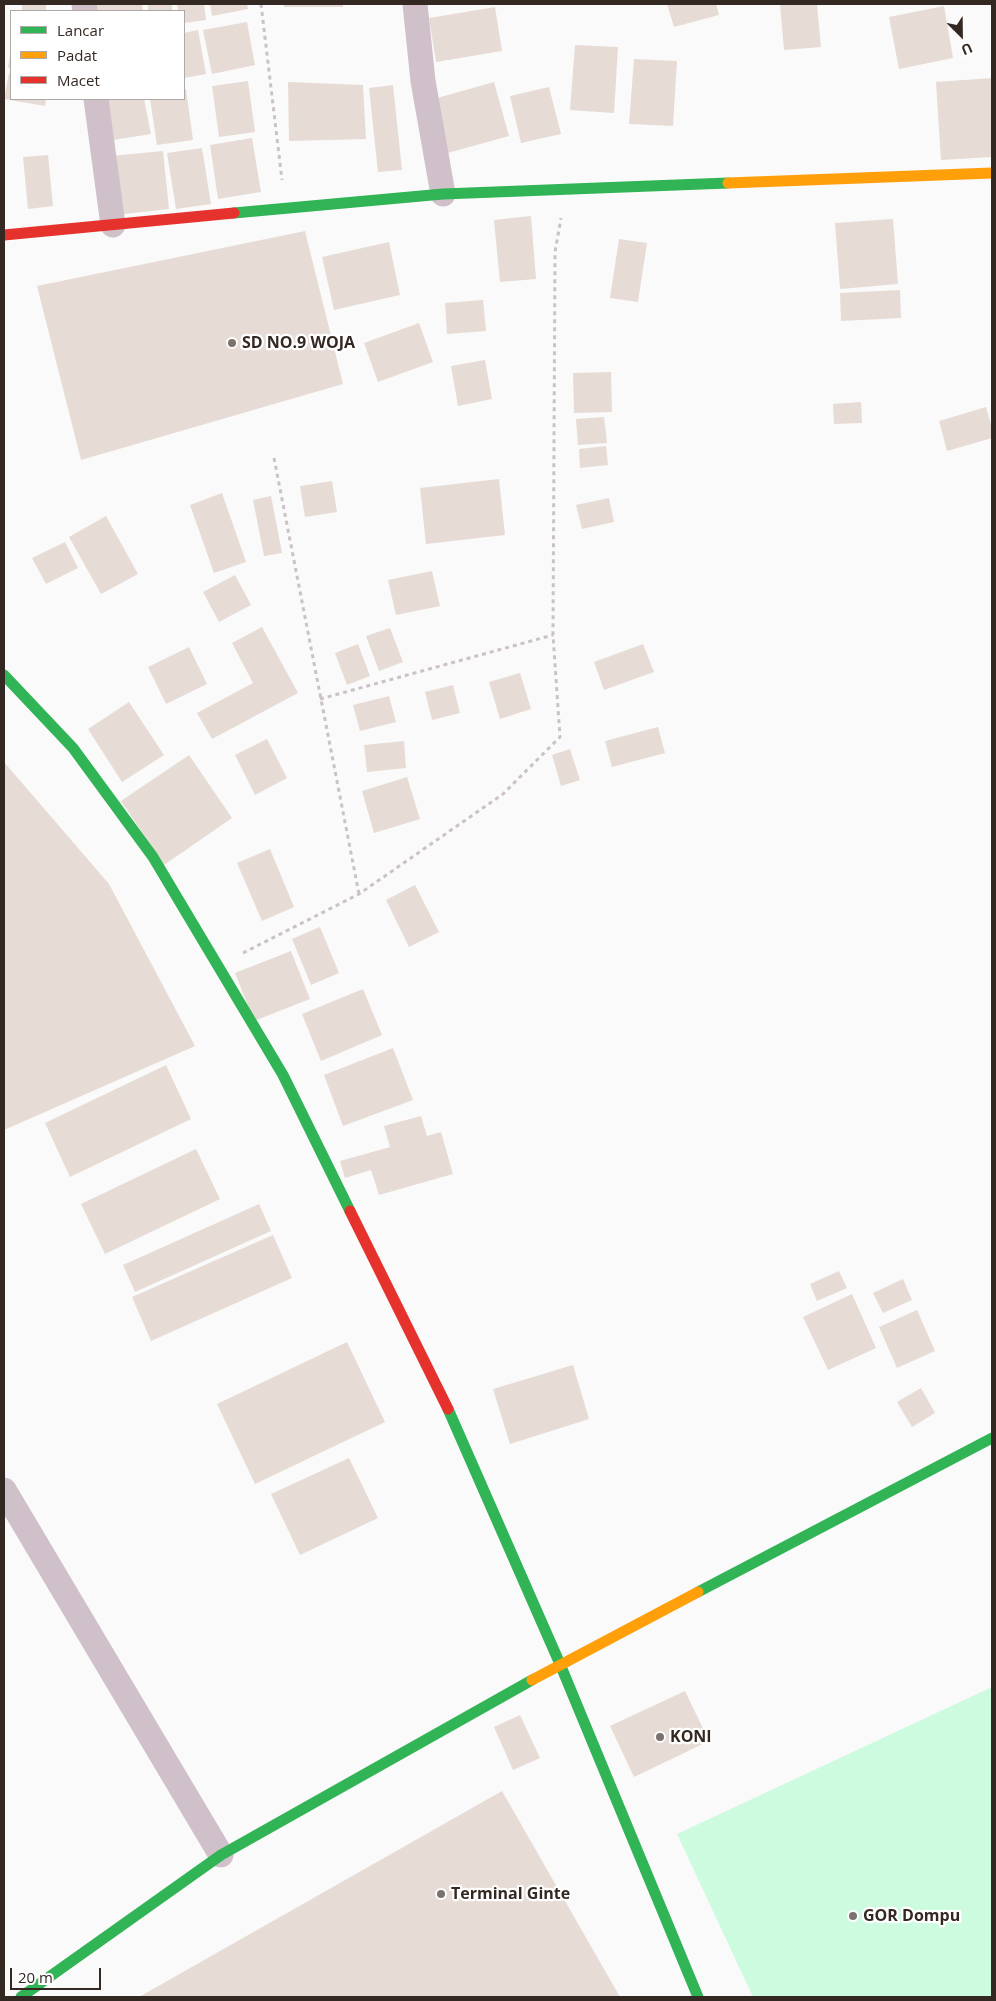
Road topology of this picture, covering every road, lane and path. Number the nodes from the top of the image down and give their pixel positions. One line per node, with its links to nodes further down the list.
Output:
1 (261, 4): 7 (path)
2 (416, 4): 6 (street)
3 (96, 100): 8 (street)
4 (992, 173): 5 (main road)
5 (566, 189): 6 (main road); 11 (path)
6 (443, 194): 7 (main road)
7 (286, 208): 8 (main road)
8 (114, 225): 9 (main road)
9 (4, 235)
10 (274, 458): 13 (path)
11 (553, 635): 13 (path); 14 (path)
12 (4, 675): 15 (main road)
13 (320, 699): 14 (path)
14 (360, 894): 15 (path)
15 (218, 966): 18 (main road)
16 (992, 1438): 18 (main road)
17 (4, 1490): 19 (street)
18 (560, 1664): 19 (main road); 21 (main road)
19 (221, 1855): 20 (main road)
20 (21, 1997)
21 (698, 1997)

